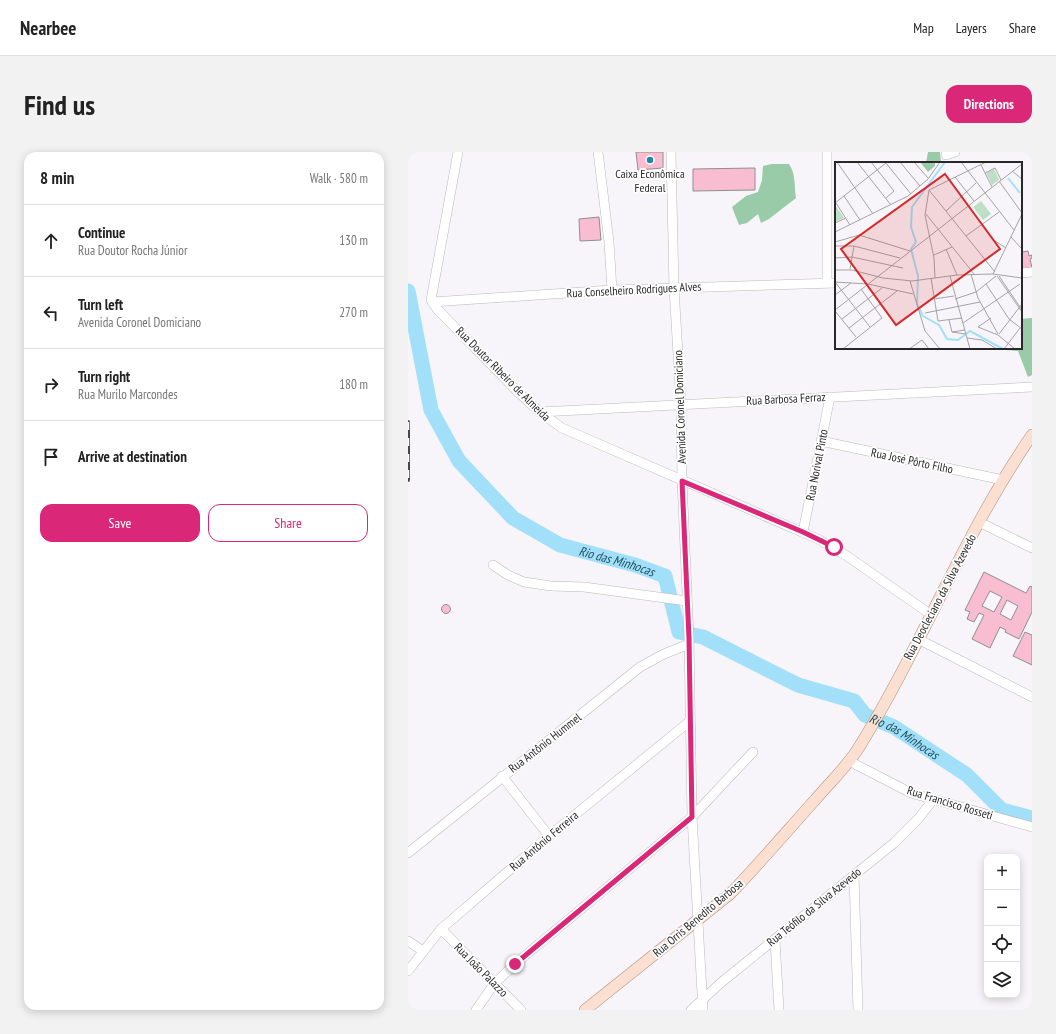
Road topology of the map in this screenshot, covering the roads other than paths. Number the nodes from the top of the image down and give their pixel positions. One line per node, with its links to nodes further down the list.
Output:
1 (458, 152): 10 (street)
2 (598, 152): 9 (street)
3 (671, 152): 8 (street, Avenida Coronel Domiciano)
4 (827, 152): 7 (street)
5 (1032, 272): 6 (street)
6 (1022, 273)
7 (831, 283): 8 (street, Rua Conselheiro Rodrigues Alves)
8 (674, 288): 9 (street, Rua Conselheiro Rodrigues Alves); 13 (street, Avenida Coronel Domiciano)
9 (612, 290): 10 (street, Rua Conselheiro Rodrigues Alves)
10 (435, 306): 14 (street, Rua Doutor Ribeiro de Almeida)
11 (1032, 386): 12 (street, Rua Barbosa Ferraz)
12 (830, 397): 13 (street, Rua Barbosa Ferraz); 16 (street, Rua Norival Pinto)
13 (681, 404): 14 (street, Rua Barbosa Ferraz); 18 (street, Avenida Coronel Domiciano)
14 (540, 412): 18 (street, Rua Doutor Ribeiro de Almeida)
15 (1032, 435): 17 (main road, Rua Deocleciano da Silva Azevedo)
16 (821, 441): 17 (street, Rua José Pôrto Filho); 20 (street, Rua Norival Pinto)
17 (1002, 480): 19 (main road, Rua Deocleciano da Silva Azevedo)
18 (682, 481): 20 (street, Rua Doutor Ribeiro de Almeida); 23 (street, Avenida Coronel Domiciano)
19 (979, 522): 21 (street); 24 (main road, Rua Deocleciano da Silva Azevedo)
20 (803, 532): 24 (street, Rua Doutor Ribeiro de Almeida)
21 (1032, 548)
22 (493, 565): 23 (street)
23 (688, 601): 26 (street, Avenida Coronel Domiciano)
24 (930, 614): 25 (main road, Rua Deocleciano da Silva Azevedo)
25 (918, 639): 27 (street); 30 (main road, Rua Deocleciano da Silva Azevedo)
26 (689, 641): 28 (street, Avenida Coronel Domiciano); 31 (street, Rua Antônio Hummel)
27 (1032, 697)
28 (690, 721): 33 (street, Avenida Coronel Domiciano); 35 (street, Rua Antônio Ferreira)
29 (753, 752): 33 (street)
30 (849, 761): 32 (street, Rua Francisco Rosseti); 38 (main road, Rua Orris Benedito Barbosa)
31 (502, 776): 35 (street); 36 (street, Rua Antônio Hummel)
32 (933, 800): 34 (street, Rua Francisco Rosseti); 37 (street, Rua Teófilo da Silva Azevedo)
33 (692, 817): 38 (street, Avenida Coronel Domiciano); 44 (street)
34 (1032, 827)
35 (549, 836): 39 (street, Rua Antônio Ferreira)
36 (408, 853)
37 (854, 875): 40 (street, Rua Teófilo da Silva Azevedo); 52 (street)
38 (698, 920): 45 (street, Avenida Coronel Domiciano); 48 (main road, Rua Orris Benedito Barbosa)
39 (441, 930): 42 (street, Rua Antônio Ferreira); 44 (street, Rua João Palazzo)
40 (775, 940): 45 (street, Rua Teófilo da Silva Azevedo); 51 (street)
41 (408, 941): 42 (street)
42 (423, 950): 43 (street, Rua Antônio Ferreira)
43 (408, 971)
44 (494, 984): 46 (street); 47 (street, Rua João Palazzo)
45 (703, 997): 49 (street, Rua Teófilo da Silva Azevedo); 50 (street, Avenida Coronel Domiciano)
46 (476, 1010)
47 (521, 1010)
48 (585, 1010)
49 (692, 1010)
50 (703, 1010)
51 (779, 1010)
52 (858, 1010)

